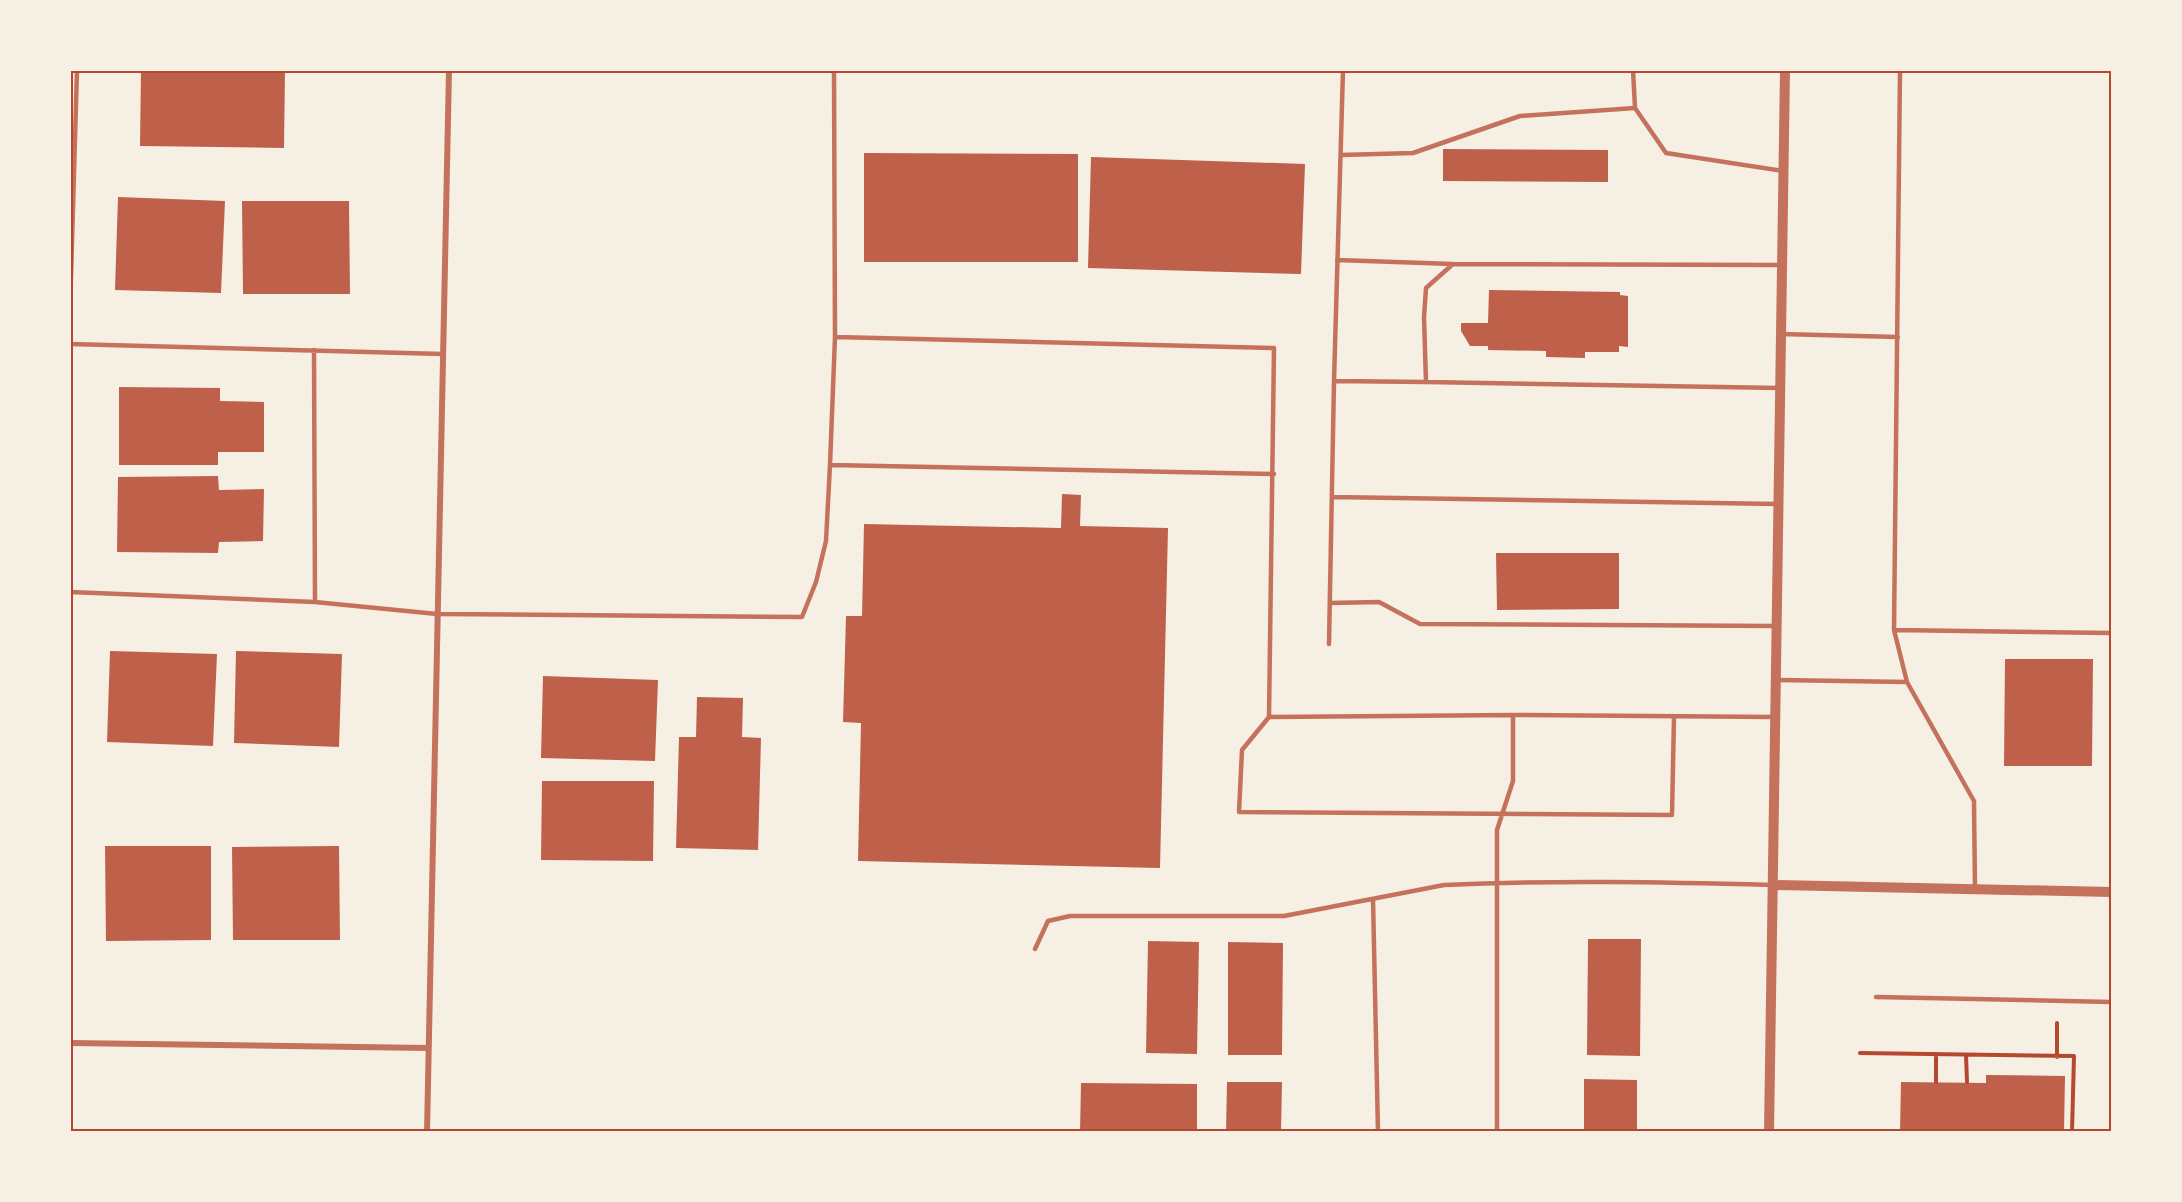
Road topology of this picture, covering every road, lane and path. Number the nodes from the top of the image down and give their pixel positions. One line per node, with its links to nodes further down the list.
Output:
1 (77, 70): 14 (lane)
2 (449, 70): 20 (street)
3 (834, 70): 16 (lane)
4 (1343, 70): 9 (lane)
5 (1633, 70): 8 (lane)
6 (1785, 70): 10 (street)
7 (1900, 70): 17 (lane)
8 (1635, 108): 9 (lane); 10 (lane)
9 (1341, 155): 11 (lane)
10 (1783, 171): 13 (street)
11 (1337, 260): 12 (lane); 21 (lane)
12 (1453, 264): 13 (lane); 22 (lane)
13 (1782, 265): 15 (street)
14 (70, 311)
15 (1780, 334): 17 (lane); 23 (street)
16 (836, 337): 24 (lane); 25 (lane)
17 (1898, 337): 33 (lane)
18 (70, 344): 19 (lane)
19 (314, 350): 20 (lane); 29 (lane)
20 (443, 354): 31 (street)
21 (1334, 381): 22 (lane); 26 (lane)
22 (1426, 382): 23 (lane)
23 (1781, 388): 27 (street)
24 (830, 465): 25 (lane); 31 (lane)
25 (1274, 474): 39 (lane)
26 (1332, 497): 27 (lane); 30 (lane)
27 (1779, 504): 32 (street)
28 (70, 592): 29 (lane)
29 (315, 602): 31 (lane)
30 (1330, 603): 32 (lane); 35 (lane)
31 (437, 614): 53 (street)
32 (1778, 626): 36 (street)
33 (1894, 630): 34 (lane); 37 (lane)
34 (2112, 633)
35 (1329, 644)
36 (1777, 680): 37 (lane); 41 (street)
37 (1907, 682): 45 (lane)
38 (1513, 715): 39 (lane); 40 (lane); 42 (lane)
39 (1269, 717): 42 (lane)
40 (1674, 717): 41 (lane); 42 (lane)
41 (1776, 717): 44 (street)
42 (1502, 814): 43 (lane)
43 (1496, 884): 44 (lane); 47 (lane); 62 (lane)
44 (1773, 885): 45 (street); 63 (street)
45 (1975, 890): 46 (street)
46 (2112, 892)
47 (1373, 899): 48 (lane); 61 (lane)
48 (1035, 949)
49 (1876, 997): 50 (lane)
50 (2057, 1001): 51 (lane); 57 (path)
51 (2112, 1002)
52 (70, 1043): 53 (street)
53 (428, 1048): 60 (street)
54 (1860, 1053): 55 (path)
55 (1936, 1054): 56 (path); 58 (path)
56 (1966, 1055): 57 (path); 59 (path)
57 (2057, 1057): 64 (path)
58 (1936, 1082)
59 (1966, 1082)
60 (427, 1131)
61 (1378, 1131)
62 (1497, 1131)
63 (1769, 1131)
64 (2072, 1131)

